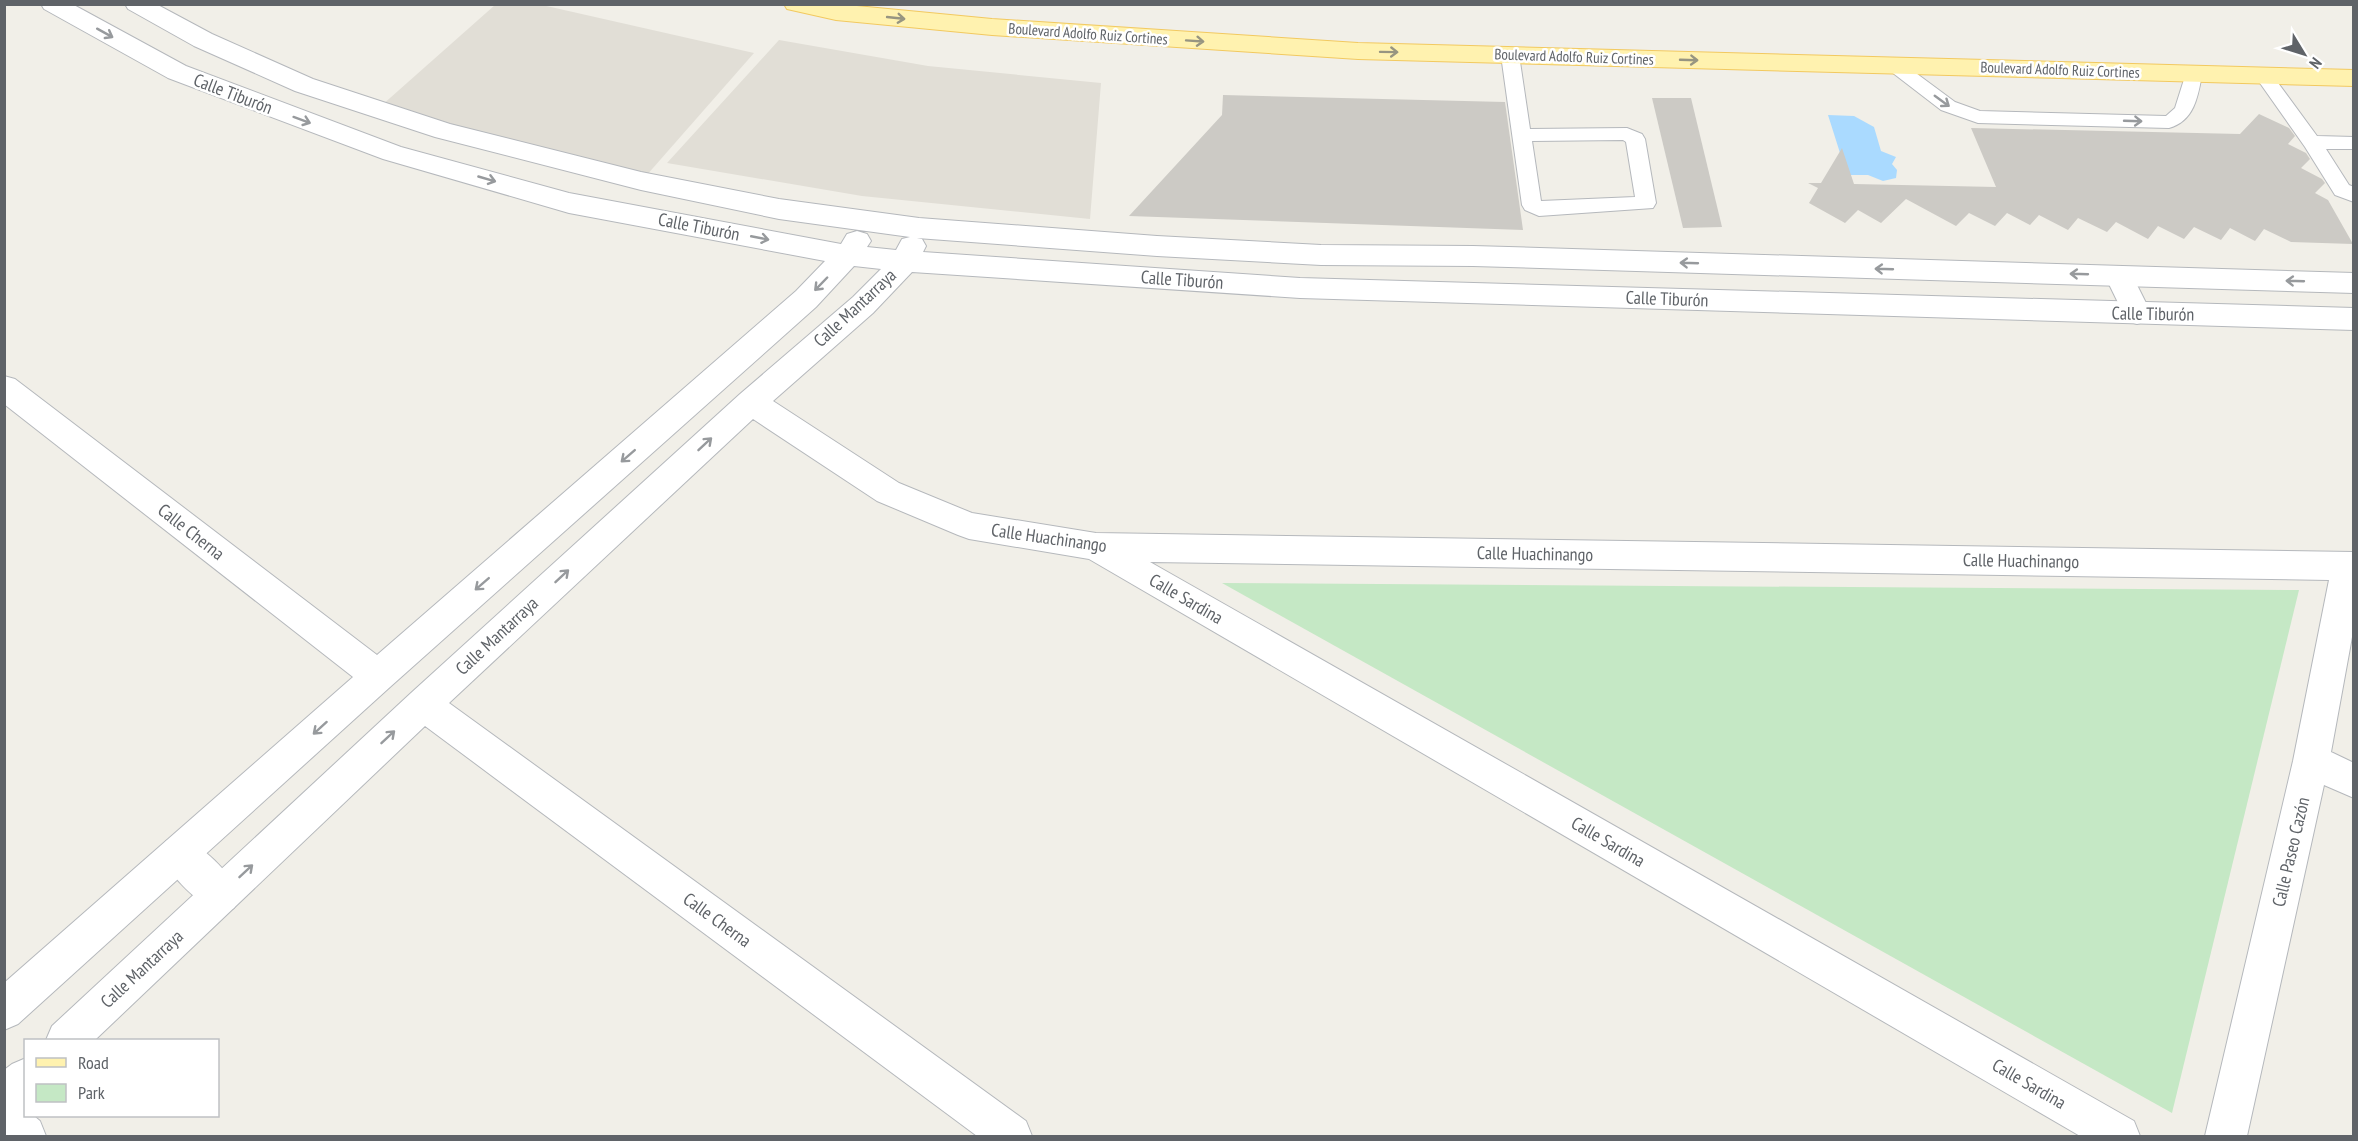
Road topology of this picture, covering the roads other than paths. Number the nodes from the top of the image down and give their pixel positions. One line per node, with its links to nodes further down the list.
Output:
1 (53, 4): 15 (street, Calle Tiburón, one-way to 15)
2 (137, 4): 13 (street, Calle Tiburón)
3 (796, 4): 4 (main road, Boulevard Adolfo Ruiz Cortines, one-way to 4)
4 (1510, 55): 5 (main road, Boulevard Adolfo Ruiz Cortines, one-way to 5); 9 (lane)
5 (1895, 66): 6 (main road, Boulevard Adolfo Ruiz Cortines); 6 (lane, one-way to 6)
6 (2193, 74): 7 (main road, Boulevard Adolfo Ruiz Cortines)
7 (2264, 76): 8 (main road, Boulevard Adolfo Ruiz Cortines); 10 (lane)
8 (2354, 78)
9 (1521, 135): 9 (lane)
10 (2312, 142): 11 (lane); 12 (lane)
11 (2354, 142)
12 (2354, 195)
13 (868, 221): 14 (street, Calle Tiburón); 15 (street)
14 (919, 228): 16 (street, Calle Mantarraya); 17 (street, Calle Tiburón, one-way to 14)
15 (848, 255): 16 (street, Calle Tiburón); 25 (street, one-way to 25)
16 (905, 261): 19 (street, Calle Tiburón); 22 (street, Calle Mantarraya)
17 (2119, 276): 18 (street, Calle Tiburón, one-way to 17); 19 (street)
18 (2354, 283)
19 (2137, 314): 20 (street, Calle Tiburón)
20 (2354, 319)
21 (4, 387): 25 (street, Calle Cherna)
22 (751, 402): 23 (street, Calle Huachinango); 26 (street, Calle Mantarraya, one-way to 22)
23 (1096, 547): 24 (street, Calle Huachinango); 38 (street, Calle Sardina)
24 (2351, 566): 27 (street, Calle Paseo Cazón)
25 (378, 676): 29 (street, one-way to 29)
26 (423, 704): 30 (street, Calle Mantarraya, one-way to 26); 37 (street, Calle Cherna)
27 (2311, 761): 28 (street); 39 (street, Calle Paseo Cazón)
28 (2354, 781)
29 (179, 854): 30 (street); 31 (street)
30 (220, 895): 32 (street, Calle Mantarraya)
31 (4, 1010)
32 (68, 1039)
33 (24, 1080): 34 (street)
34 (4, 1098)
35 (4, 1115): 36 (street)
36 (25, 1137)
37 (1011, 1137)
38 (2119, 1137)
39 (2226, 1137)

